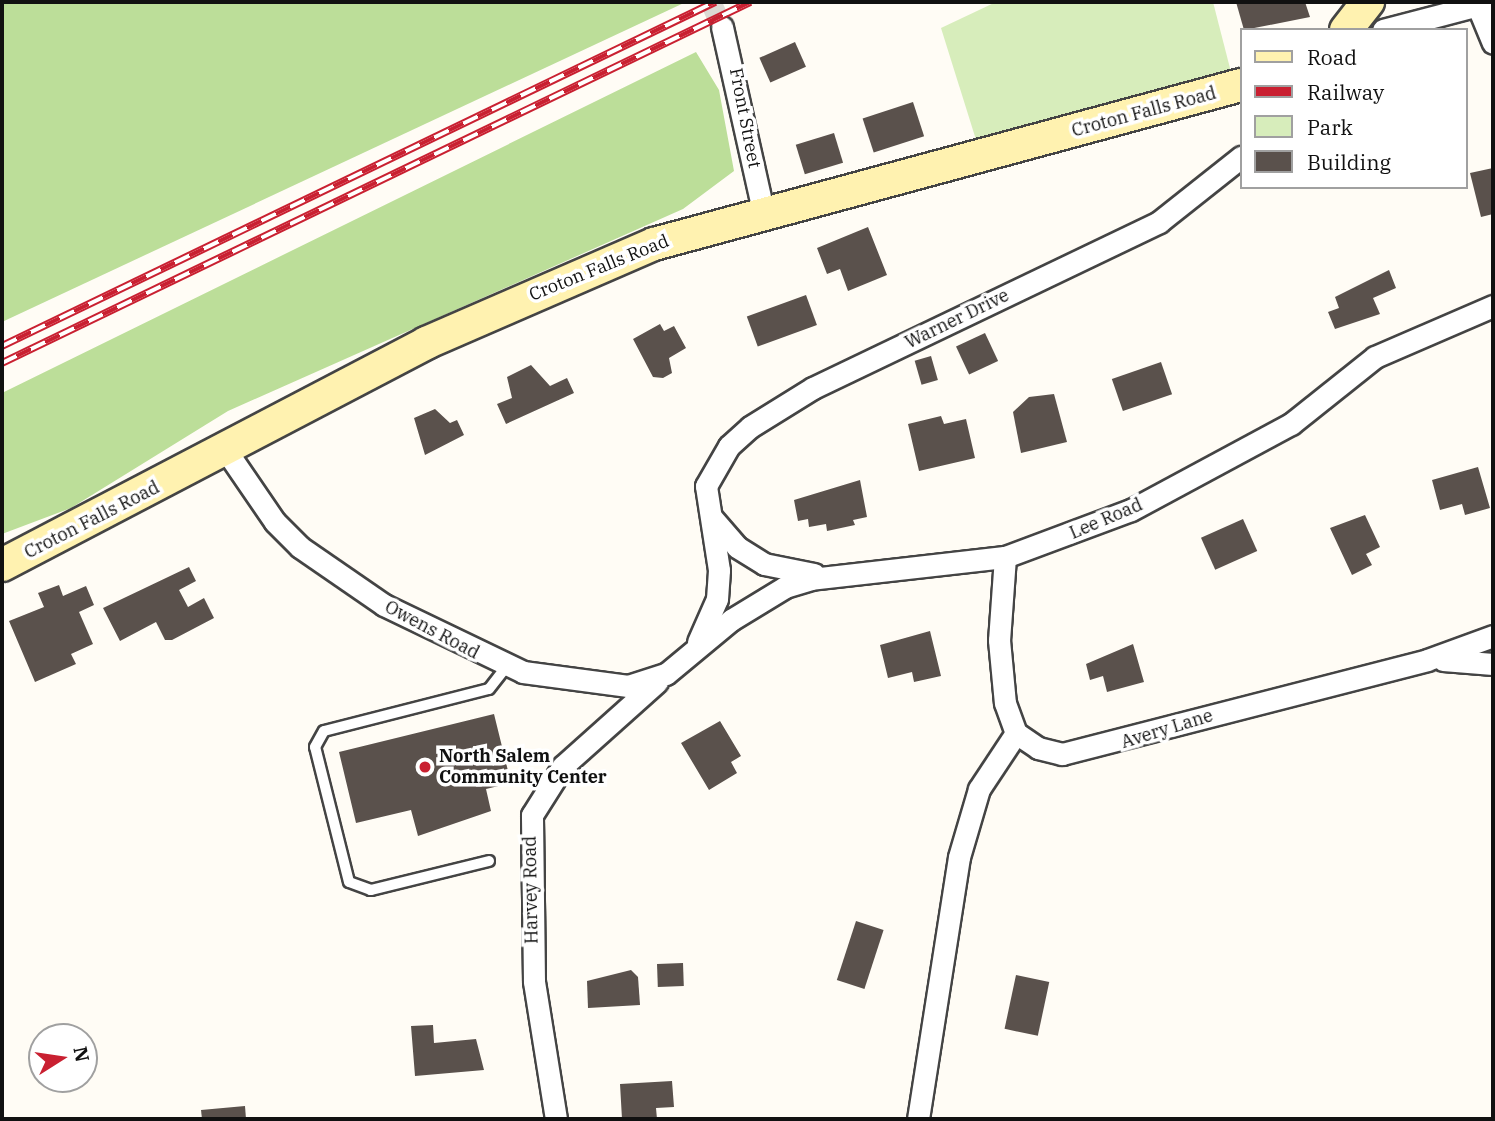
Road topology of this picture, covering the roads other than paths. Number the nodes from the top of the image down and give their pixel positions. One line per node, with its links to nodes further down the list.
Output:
1 (1482, 3): 2 (street); 4 (street)
2 (1360, 16)
3 (722, 27): 7 (street, Front Street)
4 (1493, 43)
5 (1240, 85): 7 (main road, Croton Falls Road)
6 (1240, 158): 10 (street, Warner Drive)
7 (763, 211): 9 (main road, Croton Falls Road)
8 (1493, 306): 11 (street, Lee Road)
9 (226, 449): 12 (main road, Croton Falls Road); 18 (street, Owens Road)
10 (706, 508): 13 (street); 15 (street, Warner Drive)
11 (1005, 556): 13 (street, Lee Road); 20 (street)
12 (2, 565)
13 (837, 575): 15 (street, Lee Road)
14 (1493, 636): 16 (street, Avery Lane)
15 (691, 653): 19 (street, Owens Road)
16 (1427, 660): 17 (street); 20 (street, Avery Lane)
17 (1493, 664)
18 (507, 666): 19 (street, Owens Road); 21 (lane)
19 (666, 674): 22 (street, Harvey Road)
20 (1016, 733): 23 (street)
21 (489, 862)
22 (556, 1119)
23 (918, 1119)

